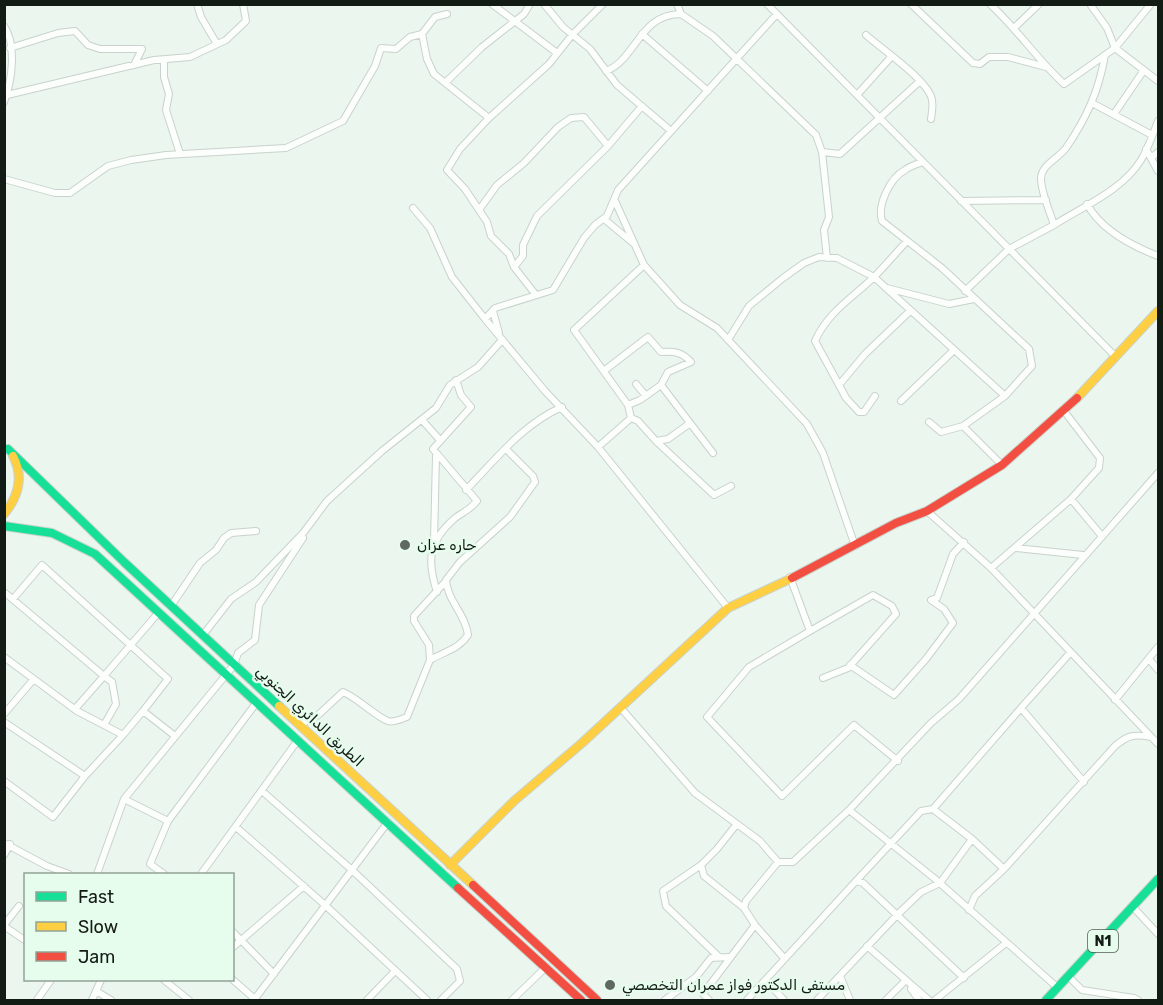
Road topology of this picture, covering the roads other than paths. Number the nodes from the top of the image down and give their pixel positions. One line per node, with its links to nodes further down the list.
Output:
1 (197, 4): 25 (street)
2 (243, 4): 25 (street)
3 (492, 4): 18 (street)
4 (530, 4): 18 (street)
5 (544, 4): 23 (street)
6 (603, 4): 23 (street)
7 (677, 4): 16 (street)
8 (767, 4): 17 (street)
9 (911, 4): 34 (street)
10 (990, 4): 20 (street)
11 (1039, 4): 20 (street)
12 (1090, 4): 27 (street)
13 (1152, 4): 14 (street); 27 (street)
14 (1158, 10)
15 (447, 14): 21 (street)
16 (681, 14): 22 (street); 31 (street)
17 (776, 15): 31 (street); 41 (street)
18 (515, 22): 28 (street); 39 (street)
19 (4, 26): 26 (street)
20 (1015, 27): 34 (street)
21 (422, 34): 39 (street); 56 (street)
22 (642, 34): 36 (street); 40 (street)
23 (572, 35): 28 (street); 36 (street)
24 (866, 35): 30 (street)
25 (218, 44): 32 (street)
26 (10, 48): 33 (street); 42 (street)
27 (1115, 48): 29 (street); 35 (street)
28 (557, 53): 46 (street)
29 (1105, 55): 34 (street); 43 (street)
30 (891, 57): 37 (street); 41 (street)
31 (736, 59): 40 (street); 54 (street)
32 (164, 60): 33 (street); 56 (street)
33 (134, 65): 42 (street)
34 (1046, 67)
35 (1144, 70): 38 (street); 45 (street)
36 (606, 71): 44 (street)
37 (920, 81): 47 (street); 48 (street)
38 (1158, 81)
39 (446, 82): 46 (street)
40 (708, 91): 50 (street)
41 (857, 95): 47 (street)
42 (6, 99)
43 (1092, 103): 45 (street); 61 (street)
44 (642, 106): 50 (street); 52 (street)
45 (1114, 114): 51 (street)
46 (489, 118): 66 (street)
47 (880, 118): 54 (street); 58 (street)
48 (931, 119)
49 (1158, 121): 51 (street)
50 (671, 131): 62 (street)
51 (1152, 135): 53 (street)
52 (608, 146): 66 (street); 75 (street)
53 (1146, 149): 57 (street); 64 (street)
54 (822, 152): 73 (street)
55 (1158, 152): 57 (street)
56 (180, 154): 60 (street)
57 (1151, 158): 59 (street)
58 (923, 162): 63 (street); 69 (street)
59 (1158, 171)
60 (4, 179)
61 (1046, 200): 63 (street); 68 (street)
62 (615, 201): 67 (street); 70 (street)
63 (962, 201): 71 (street)
64 (1087, 204): 68 (street); 72 (street)
65 (413, 208): 84 (street)
66 (479, 210): 75 (street)
67 (604, 219): 70 (street); 79 (street)
68 (1054, 225): 71 (street)
69 (906, 242): 76 (street); 78 (street)
70 (633, 244): 74 (street)
71 (1009, 249): 78 (street); 88 (street)
72 (1158, 256)
73 (827, 258): 76 (street); 86 (street)
74 (644, 265): 86 (street); 89 (street)
75 (514, 267): 79 (street)
76 (874, 277): 77 (street); 93 (street)
77 (885, 287): 80 (street); 82 (street)
78 (965, 291): 80 (street)
79 (536, 295): 81 (street)
80 (974, 299): 96 (street)
81 (493, 311): 84 (street); 85 (street)
82 (910, 311): 87 (street); 93 (street)
83 (1158, 311): 88 (main road)
84 (485, 319): 85 (street)
85 (502, 340): 90 (street); 99 (street)
86 (728, 340): 126 (street)
87 (954, 350): 96 (street); 97 (street)
88 (1116, 357): 100 (main road)
89 (605, 370): 92 (street); 98 (street)
90 (456, 380): 102 (street); 106 (street)
91 (636, 384): 94 (street)
92 (661, 385): 94 (street); 104 (street)
93 (839, 385): 95 (street)
94 (646, 396): 98 (street)
95 (875, 396)
96 (1005, 396): 105 (street)
97 (901, 401)
98 (628, 405): 101 (street)
99 (562, 407): 109 (street); 110 (street)
100 (1064, 411): 113 (main road); 117 (street)
101 (631, 418): 107 (street); 109 (street)
102 (422, 420): 106 (street); 122 (street)
103 (929, 422): 105 (street)
104 (689, 424): 107 (street); 111 (street)
105 (963, 426): 113 (street)
106 (439, 439): 112 (street)
107 (656, 441): 115 (street)
108 (6, 447): 119 (main road); 135 (main road, الطريق الدائري الجنوبي)
109 (598, 447): 136 (street)
110 (506, 449): 116 (street); 131 (street)
111 (713, 453)
112 (436, 456): 116 (street); 124 (street)
113 (1002, 465): 118 (main road)
114 (1158, 473): 123 (street)
115 (730, 486)
116 (466, 490): 124 (street)
117 (1071, 499): 123 (street); 127 (street)
118 (927, 511): 125 (street); 126 (main road)
119 (4, 514)
120 (4, 526): 137 (main road, الطريق الدائري الجنوبي)
121 (255, 531): 135 (street)
122 (304, 532): 140 (street); 147 (street)
123 (1101, 535): 128 (street)
124 (434, 542): 133 (street)
125 (964, 542): 129 (street); 148 (street)
126 (855, 546): 130 (main road)
127 (1016, 548): 128 (street); 129 (street)
128 (1083, 555): 138 (street)
129 (991, 568): 138 (street)
130 (790, 577): 136 (main road); 139 (street)
131 (446, 580): 133 (street); 146 (street)
132 (4, 592): 134 (street)
133 (437, 592): 146 (street)
134 (13, 599): 141 (street); 151 (street)
135 (171, 606): 140 (main road, الطريق الدائري الجنوبي)
136 (728, 608): 156 (main road)
137 (159, 612): 141 (street); 150 (main road, الطريق الدائري الجنوبي)
138 (1032, 613): 143 (street); 169 (street)
139 (810, 631): 148 (street); 169 (street)
140 (202, 635): 147 (main road, الطريق الدائري الجنوبي)
141 (130, 645): 151 (street); 159 (street)
142 (1158, 647): 145 (street)
143 (1070, 652): 154 (street); 157 (street)
144 (4, 657): 153 (street)
145 (1149, 659): 149 (street); 154 (street)
146 (430, 660): 162 (street)
147 (234, 664): 150 (street); 162 (main road, الطريق الدائري الجنوبي)
148 (850, 665): 152 (street)
149 (1158, 670)
150 (226, 674): 155 (main road, الطريق الدائري الجنوبي); 165 (street)
151 (104, 676): 158 (street); 163 (street)
152 (824, 678)
153 (33, 680): 158 (street); 160 (street)
154 (1115, 699): 166 (street)
155 (256, 702): 167 (main road, الطريق الدائري الجنوبي); 177 (street)
156 (620, 707): 179 (street); 186 (main road)
157 (1021, 708): 172 (street); 175 (street)
158 (75, 709): 163 (street)
159 (143, 711): 164 (street); 165 (street)
160 (4, 714)
161 (4, 722): 170 (street)
162 (299, 724): 186 (main road, الطريق الدائري الجنوبي)
163 (104, 725): 164 (street)
164 (123, 735): 170 (street)
165 (175, 736): 174 (street)
166 (1152, 737): 168 (street); 172 (street)
167 (298, 740): 173 (street); 178 (main road, الطريق الدائري الجنوبي)
168 (1158, 744)
169 (898, 761): 176 (street)
170 (85, 776): 171 (street)
171 (4, 782)
172 (1084, 782): 188 (street)
173 (262, 791): 180 (street); 189 (street)
174 (124, 799): 177 (street); 191 (street)
175 (933, 809): 181 (street); 183 (street)
176 (849, 810): 183 (street); 185 (street)
177 (168, 821): 192 (street)
178 (388, 822): 189 (street); 216 (main road, الطريق الدائري الجنوبي)
179 (736, 825): 185 (street); 187 (street)
180 (236, 827): 193 (street); 197 (street)
181 (972, 839): 188 (street); 196 (street)
182 (7, 844): 184 (street); 190 (street)
183 (890, 844): 195 (street); 196 (street)
184 (4, 855)
185 (778, 862): 201 (street)
186 (450, 865): 241 (main road, الطريق الدائري الجنوبي)
187 (701, 865): 201 (street); 213 (street)
188 (1004, 869): 202 (street)
189 (352, 870): 198 (street); 238 (street)
190 (66, 873)
191 (97, 873)
192 (163, 873)
193 (202, 873)
194 (1158, 879): 200 (main road, N1)
195 (856, 881): 203 (street); 215 (street)
196 (940, 883): 202 (street); 203 (street)
197 (304, 886): 198 (street); 209 (street)
198 (325, 905): 217 (street); 218 (street)
199 (19, 906): 205 (street)
200 (1133, 907): 207 (street); 220 (main road, N1)
201 (744, 908): 204 (street)
202 (969, 910): 210 (street)
203 (897, 915): 212 (street); 221 (street)
204 (755, 925): 214 (street); 215 (street)
205 (4, 926): 208 (street)
206 (234, 933): 209 (street)
207 (1158, 934)
208 (24, 940)
209 (241, 941): 211 (street); 218 (street)
210 (1006, 943): 221 (street); 228 (street)
211 (234, 946)
212 (867, 946): 219 (street); 227 (street)
213 (719, 957): 214 (street); 242 (street)
214 (729, 957): 243 (street)
215 (784, 958): 226 (street)
216 (546, 968): 239 (street); 240 (main road, الطريق الدائري الجنوبي)
217 (395, 971): 236 (street); 237 (street)
218 (274, 974): 235 (street)
219 (840, 976): 230 (street); 246 (street)
220 (1069, 977): 228 (main road, N1); 252 (street)
221 (964, 978): 250 (street)
222 (50, 981): 231 (street)
223 (101, 981): 229 (street)
224 (165, 981): 234 (street)
225 (234, 981): 235 (street)
226 (766, 982): 244 (street); 245 (street)
227 (905, 982): 247 (street); 248 (street); 249 (street)
228 (1058, 988): 251 (main road, N1)
229 (96, 991): 232 (street); 233 (street)
230 (820, 999)
231 (37, 1000)
232 (92, 1000)
233 (111, 1000)
234 (189, 1000)
235 (255, 1000)
236 (367, 1000)
237 (427, 1000)
238 (441, 1000)
239 (512, 1000)
240 (582, 1000)
241 (597, 1000)
242 (665, 1000)
243 (709, 1000)
244 (747, 1000)
245 (784, 1000)
246 (850, 1000)
247 (886, 1000)
248 (919, 1000)
249 (929, 1000)
250 (935, 1000)
251 (1046, 1000)
252 (1134, 1000)

